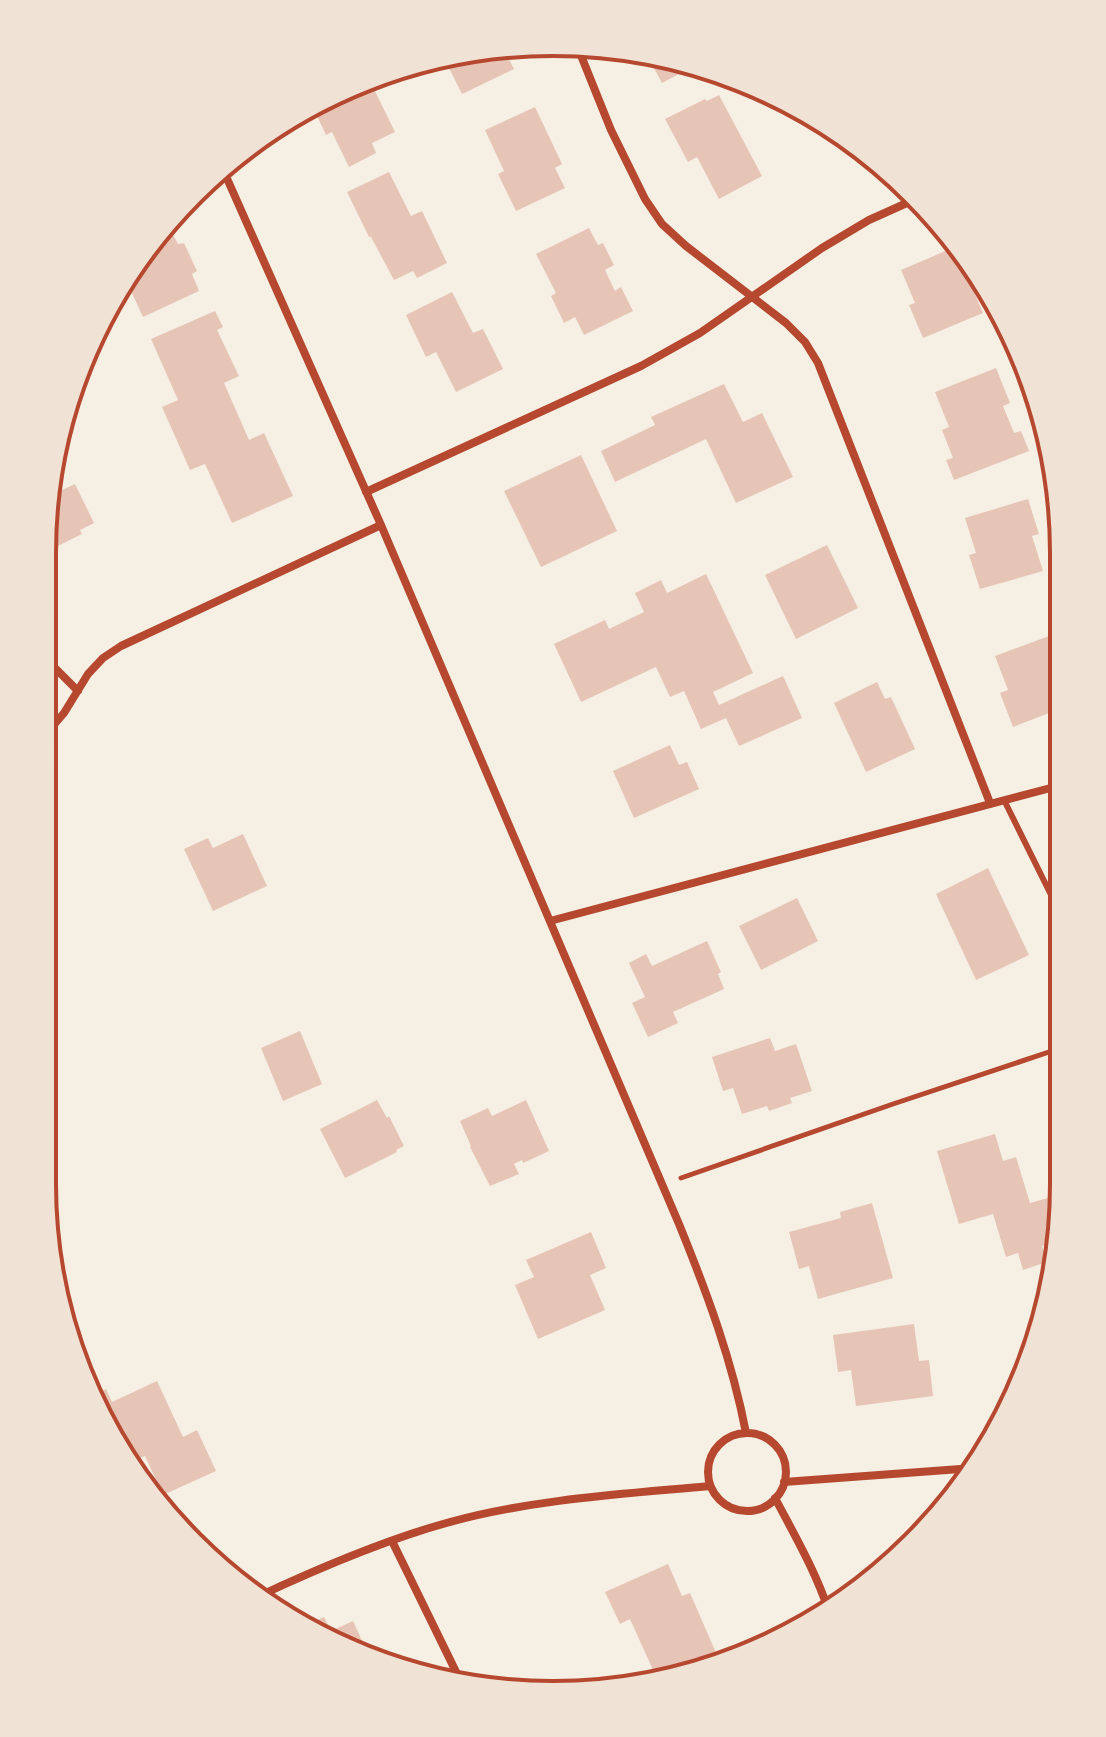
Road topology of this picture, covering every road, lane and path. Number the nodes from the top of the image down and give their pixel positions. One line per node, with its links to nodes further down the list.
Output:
1 (582, 57): 4 (street)
2 (227, 178): 5 (street)
3 (906, 204): 4 (street)
4 (753, 296): 5 (street); 12 (street)
5 (366, 492): 6 (street)
6 (381, 525): 8 (street); 14 (street)
7 (56, 669): 8 (street)
8 (78, 691): 9 (street)
9 (56, 722)
10 (1050, 788): 11 (street)
11 (1004, 800): 12 (street); 13 (lane)
12 (990, 803): 14 (street)
13 (1050, 893)
14 (550, 921): 16 (street)
15 (1050, 1052): 16 (path)
16 (662, 1185): 17 (street)
17 (746, 1433): 19 (street); 20 (street)
18 (960, 1469): 19 (street)
19 (784, 1482): 21 (street)
20 (710, 1486): 21 (street); 22 (street)
21 (775, 1498): 24 (street)
22 (392, 1541): 23 (street); 25 (street)
23 (269, 1591)
24 (825, 1600)
25 (456, 1671)

